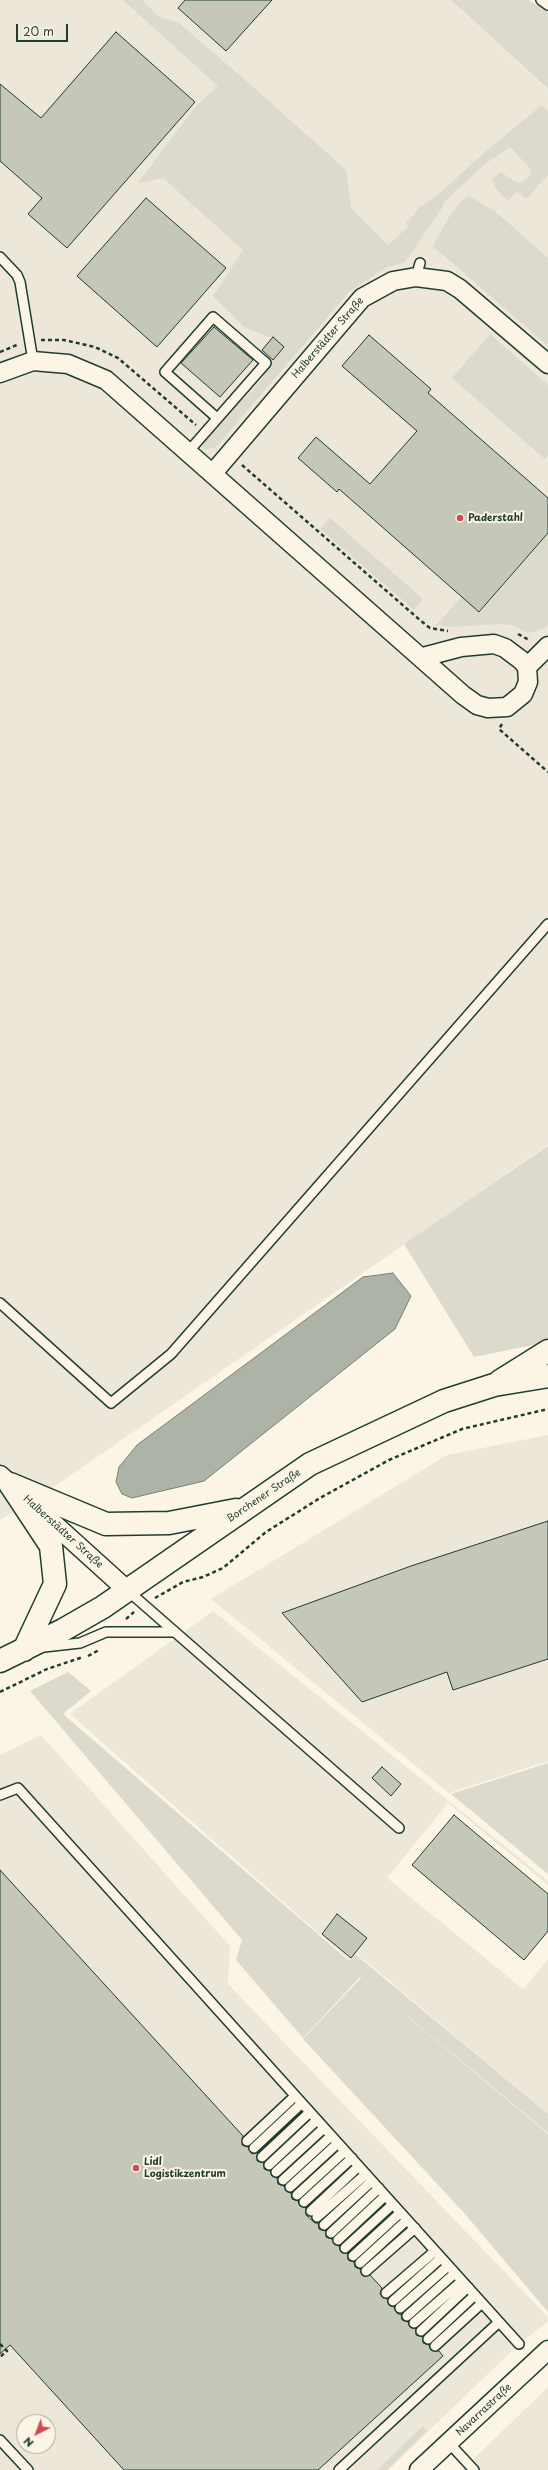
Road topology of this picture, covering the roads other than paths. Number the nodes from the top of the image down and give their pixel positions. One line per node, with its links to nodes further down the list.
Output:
1 (541, 0): 2 (lane)
2 (548, 5)
3 (0, 257): 4 (lane)
4 (33, 361): 6 (street); 8 (street)
5 (548, 364): 9 (street, Halberstädter Straße)
6 (0, 373)
7 (218, 418): 7 (lane); 8 (lane)
8 (188, 452): 9 (street)
9 (213, 473): 11 (street)
10 (538, 656): 11 (street); 11 (street)
11 (423, 657)
12 (548, 924): 13 (lane)
13 (0, 1304)
14 (548, 1351): 16 (main road)
15 (548, 1376): 16 (main road, Borchener Straße)
16 (494, 1385): 18 (main road, Borchener Straße)
17 (5, 1479): 18 (main road); 19 (street, Halberstädter Straße); 21 (main road)
18 (246, 1508): 19 (main road, Borchener Straße)
19 (127, 1590): 20 (lane); 21 (main road, Borchener Straße)
20 (174, 1632): 21 (lane); 24 (lane)
21 (24, 1650): 22 (main road, Borchener Straße)
22 (0, 1661)
23 (0, 1795): 25 (lane)
24 (399, 1828)
25 (295, 2096): 26 (lane); 31 (lane)
26 (302, 2104): 27 (lane); 33 (lane)
27 (310, 2112): 28 (lane); 35 (lane)
28 (317, 2120): 29 (lane); 29 (lane)
29 (324, 2128): 30 (lane)
30 (331, 2136): 32 (lane); 39 (lane)
31 (247, 2140)
32 (338, 2143): 34 (lane); 41 (lane)
33 (254, 2148)
34 (345, 2151): 36 (lane); 43 (lane)
35 (262, 2157)
36 (352, 2158): 37 (lane); 45 (lane)
37 (359, 2166): 38 (lane); 38 (lane)
38 (366, 2174): 40 (lane)
39 (283, 2180)
40 (372, 2181): 42 (lane); 49 (lane)
41 (290, 2187)
42 (379, 2188): 44 (lane); 51 (lane)
43 (297, 2195)
44 (386, 2196): 46 (lane); 52 (lane)
45 (304, 2202)
46 (393, 2204): 47 (lane); 53 (lane)
47 (400, 2212): 48 (lane); 55 (lane)
48 (407, 2220): 50 (lane); 57 (lane)
49 (324, 2225)
50 (415, 2228): 54 (lane); 59 (lane)
51 (331, 2232)
52 (338, 2240)
53 (345, 2248)
54 (435, 2250): 56 (lane); 62 (lane)
55 (353, 2256)
56 (441, 2258): 58 (lane); 64 (lane)
57 (360, 2264)
58 (448, 2266): 60 (lane); 66 (lane)
59 (366, 2271)
60 (455, 2273): 61 (lane); 67 (lane)
61 (465, 2284): 63 (lane); 69 (lane); 70 (lane)
62 (386, 2293)
63 (475, 2296): 65 (lane); 71 (lane)
64 (393, 2301)
65 (482, 2303): 68 (lane); 73 (lane)
66 (400, 2308)
67 (407, 2316)
68 (499, 2322): 72 (lane); 78 (lane)
69 (414, 2324)
70 (421, 2331)
71 (428, 2339)
72 (520, 2344)
73 (435, 2346)
74 (548, 2350): 76 (street, Navarrastraße)
75 (0, 2440): 77 (lane)
76 (449, 2442): 79 (street, Navarrastraße); 80 (lane)
77 (28, 2470)
78 (339, 2470)
79 (419, 2470)
80 (474, 2470)

